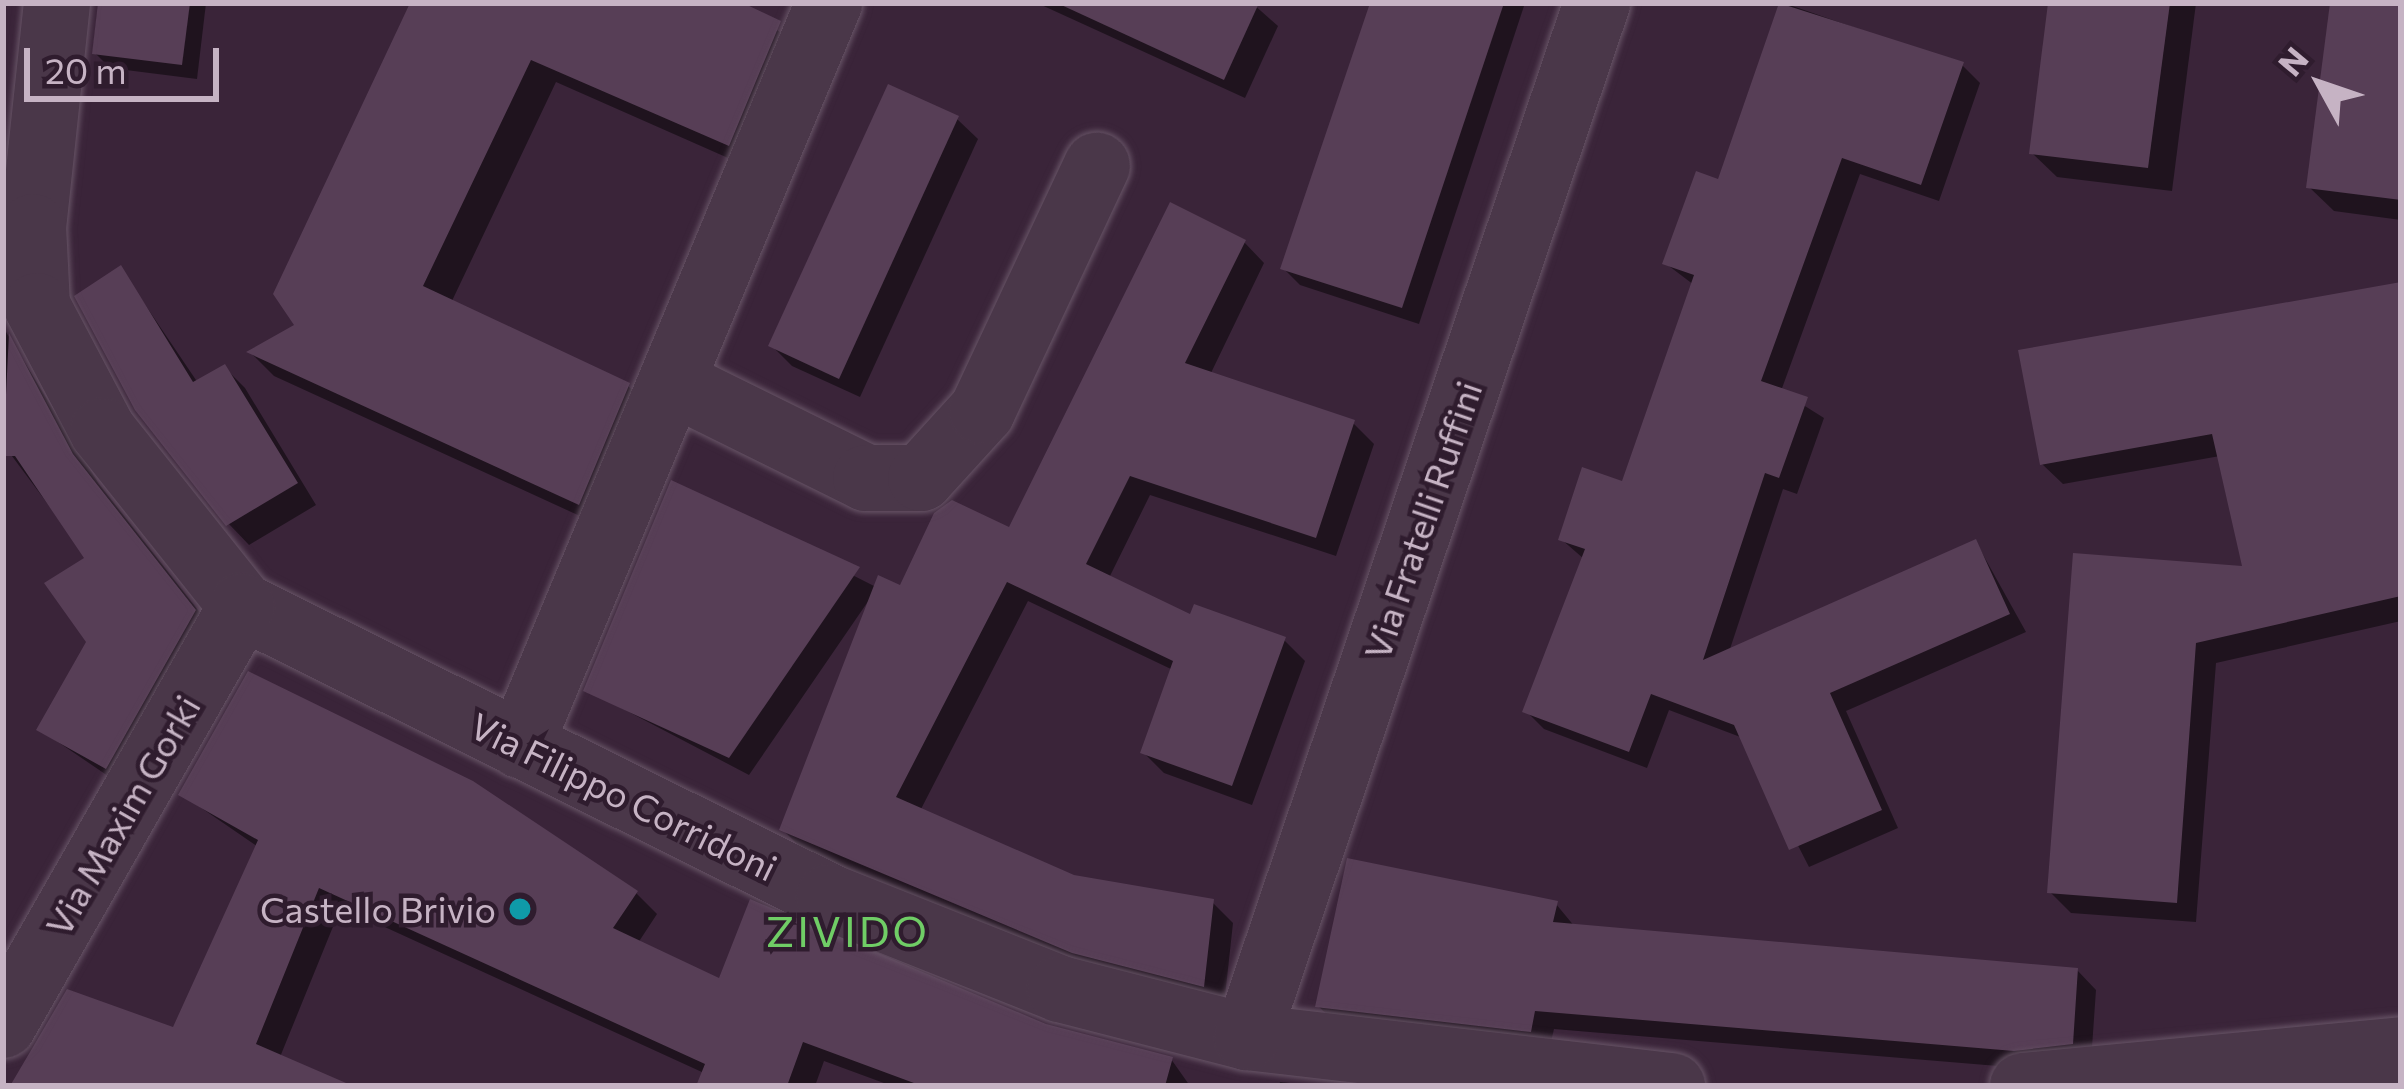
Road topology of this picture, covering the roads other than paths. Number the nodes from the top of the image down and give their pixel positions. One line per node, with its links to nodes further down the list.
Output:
1 (57, 3): 6 (street, Via Filippo Corridoni)
2 (829, 3): 5 (street)
3 (1597, 3): 9 (street, Via Fratelli Ruffini)
4 (1096, 166): 5 (street)
5 (672, 382): 7 (street)
6 (242, 606): 7 (street, Via Filippo Corridoni); 8 (street, Via Maxim Gorki)
7 (520, 745): 9 (street, Via Filippo Corridoni)
8 (3, 1024)
9 (1247, 1036): 12 (street, Via Filippo Corridoni)
10 (2401, 1050): 11 (street)
11 (2339, 1073): 13 (street)
12 (1672, 1086)
13 (2023, 1086)

